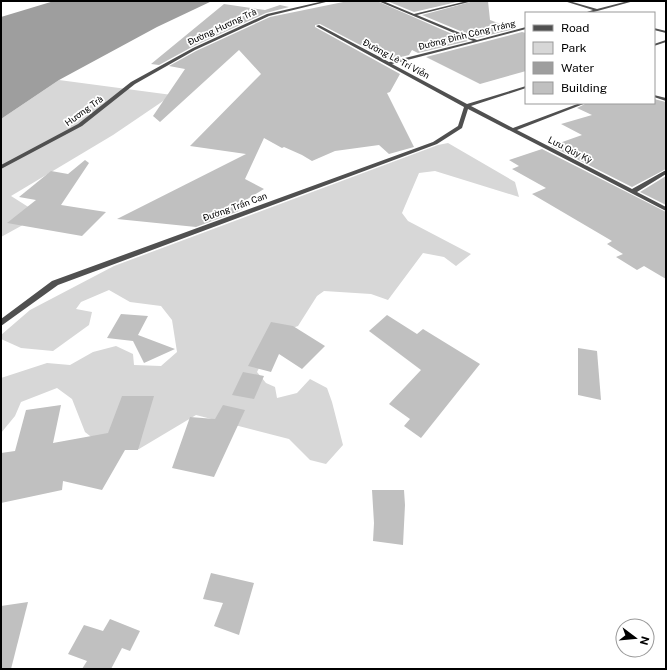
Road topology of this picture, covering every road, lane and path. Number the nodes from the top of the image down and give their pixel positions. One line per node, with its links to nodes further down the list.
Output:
1 (328, 1): 17 (street, Đường Hương Trà)
2 (380, 1): 9 (street)
3 (471, 1): 9 (street)
4 (566, 1): 6 (street)
5 (632, 1): 6 (street)
6 (596, 10): 7 (street); 8 (street)
7 (589, 12)
8 (601, 12)
9 (413, 14): 14 (street)
10 (318, 26): 18 (street, Đường Lê Trí Viễn)
11 (525, 28): 14 (street, Đường Đinh Công Tráng)
12 (655, 29): 13 (street)
13 (666, 32)
14 (477, 41): 18 (street, Đường Đinh Công Tráng)
15 (666, 41): 16 (street)
16 (655, 45)
17 (172, 61): 25 (street, Hương Trà)
18 (388, 64): 23 (street, Đường Lê Trí Viễn)
19 (525, 87): 23 (street)
20 (655, 96): 21 (street)
21 (666, 100)
22 (581, 104): 24 (street)
23 (467, 106): 24 (street, Lưu Qúy Kỳ); 29 (street, Đường Trần Can)
24 (513, 130): 27 (street, Lưu Qúy Kỳ)
25 (1, 167)
26 (666, 172): 27 (street)
27 (632, 192): 28 (street, Lưu Qúy Kỳ)
28 (666, 209)
29 (1, 323)

